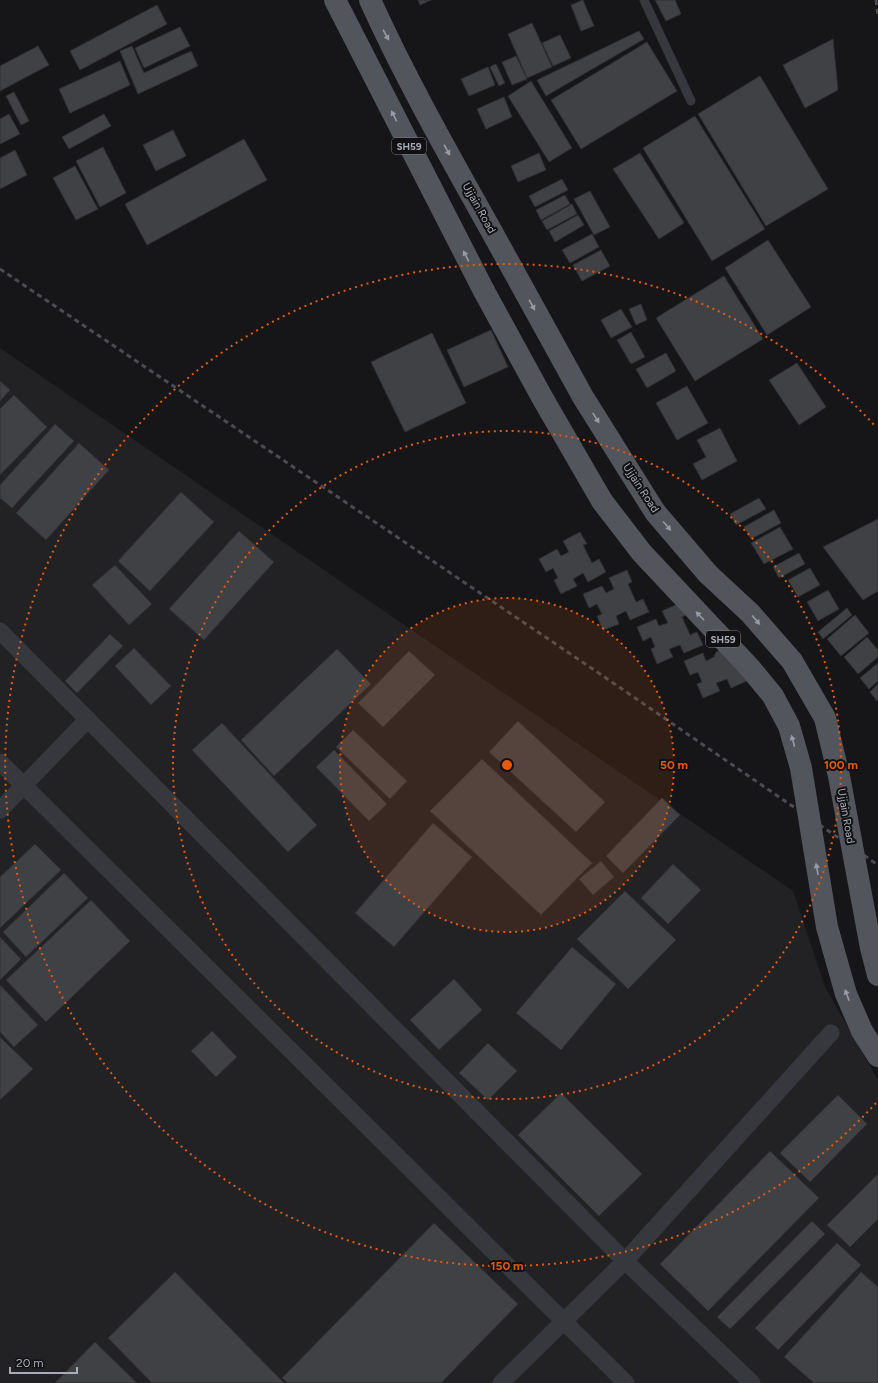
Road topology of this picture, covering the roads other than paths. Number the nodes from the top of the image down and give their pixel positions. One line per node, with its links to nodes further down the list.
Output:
1 (335, 0): 12 (main road, SH59, one-way to 1, bridge)
2 (370, 0): 10 (main road, Ujjain Road / SH59, one-way to 10, bridge)
3 (644, 0): 4 (lane)
4 (691, 100)
5 (0, 631): 6 (street)
6 (88, 719): 8 (street); 13 (street)
7 (0, 762): 8 (street)
8 (23, 785): 9 (street); 14 (street)
9 (0, 810)
10 (878, 975)
11 (831, 1033): 13 (street)
12 (878, 1056)
13 (625, 1261): 14 (street); 17 (street)
14 (563, 1322): 15 (street); 16 (street)
15 (501, 1383)
16 (626, 1383)
17 (752, 1383)

